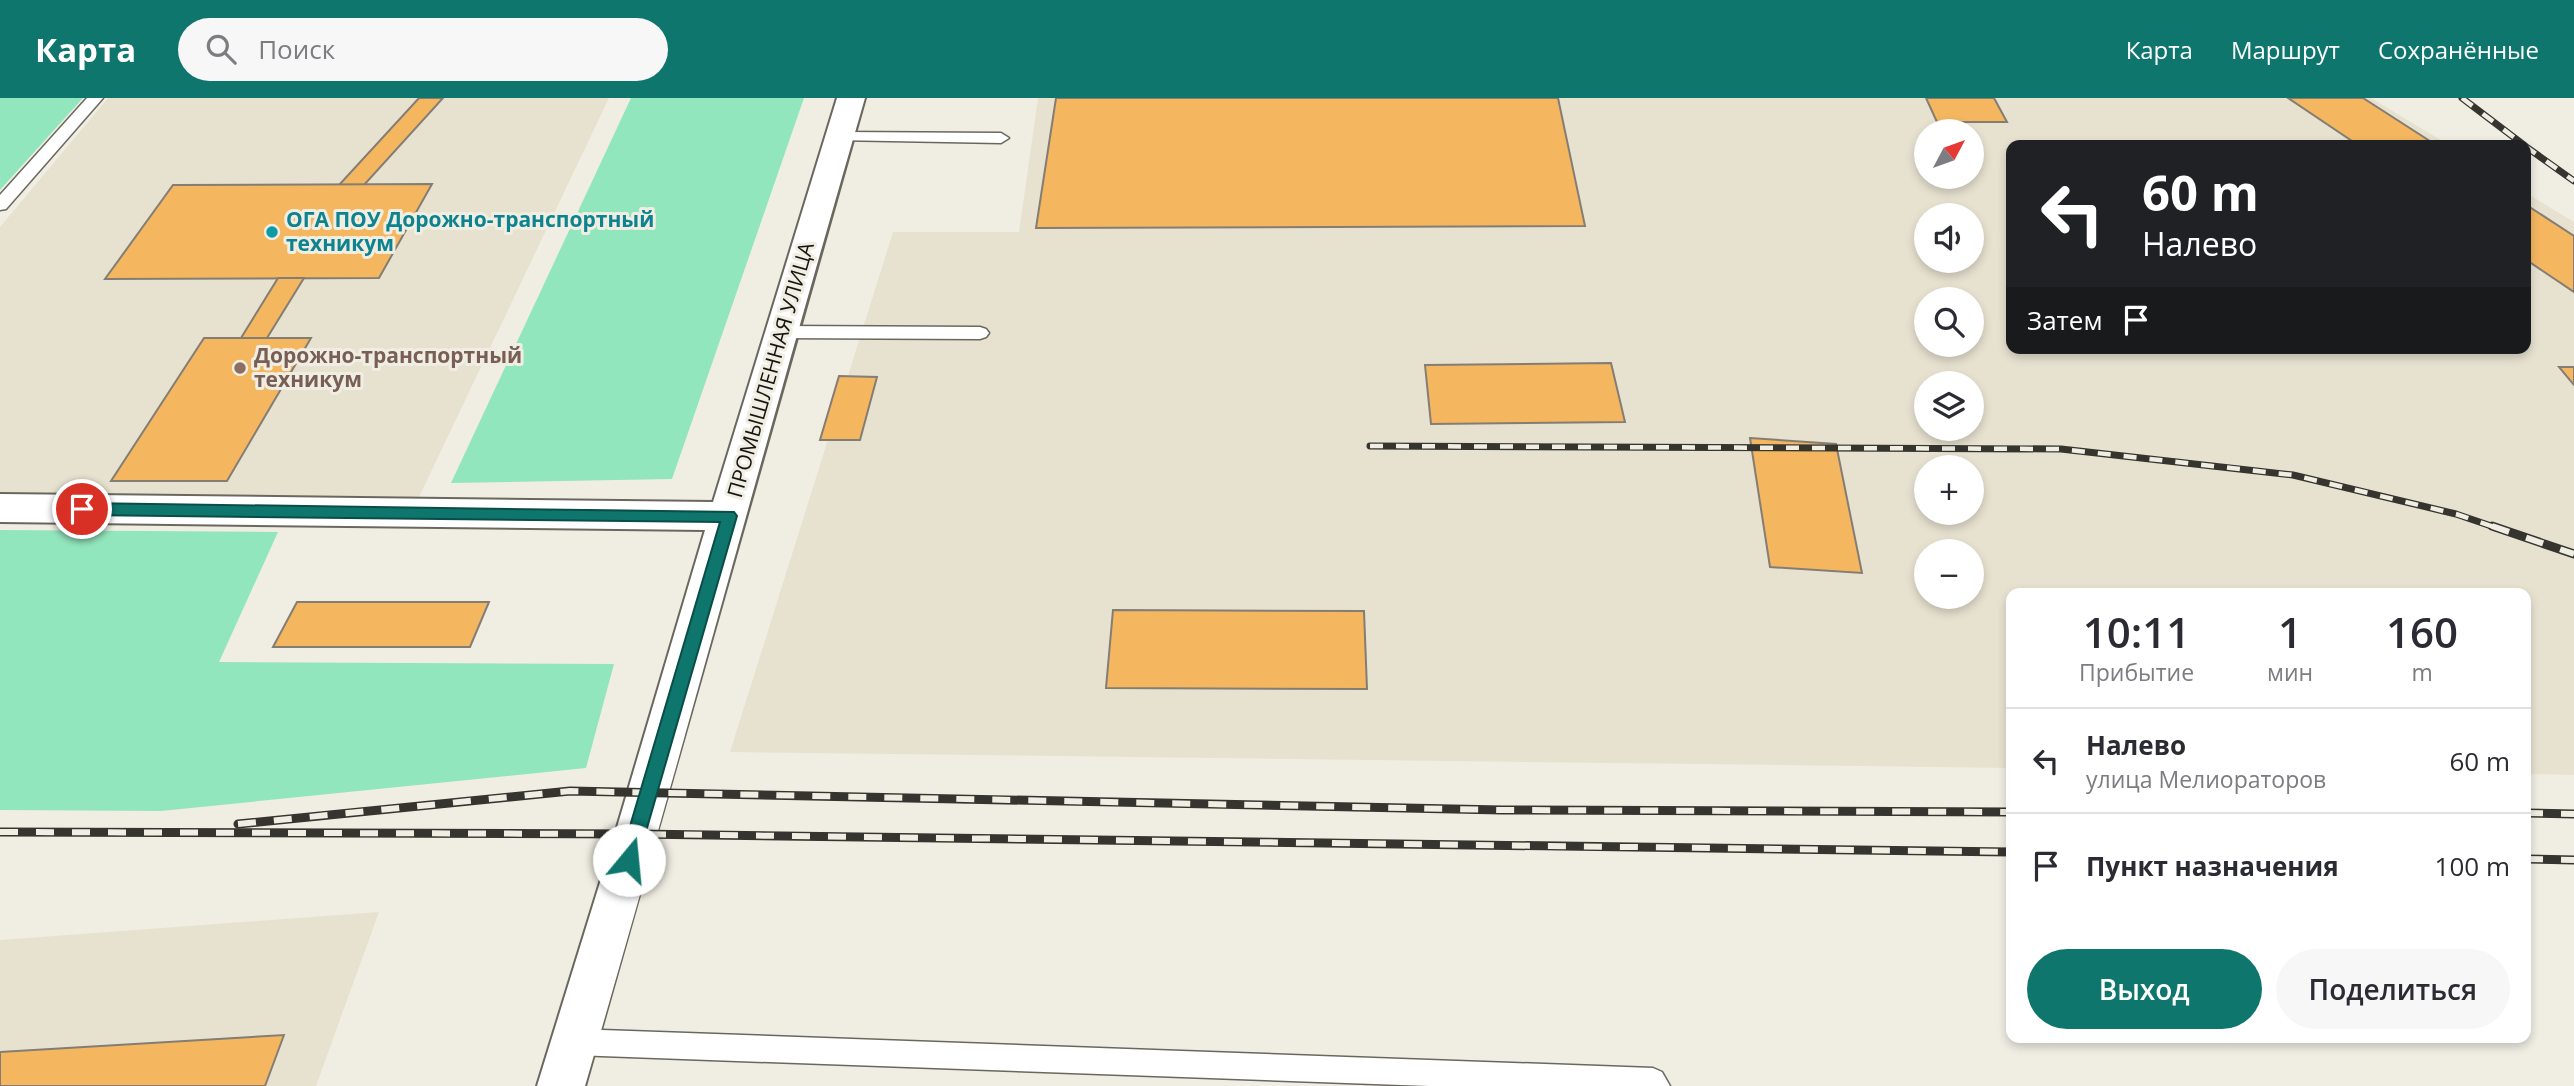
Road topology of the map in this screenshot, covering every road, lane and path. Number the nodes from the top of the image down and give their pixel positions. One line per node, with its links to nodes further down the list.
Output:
1 (95, 98): 5 (lane)
2 (851, 98): 3 (street, ПРОМЫШЛЕННАЯ УЛИЦА)
3 (840, 137): 4 (lane); 6 (street, ПРОМЫШЛЕННАЯ УЛИЦА)
4 (1001, 138)
5 (0, 205)
6 (780, 332): 7 (lane); 9 (street, ПРОМЫШЛЕННАЯ УЛИЦА)
7 (979, 333)
8 (0, 508): 9 (street)
9 (729, 516): 10 (street, ПРОМЫШЛЕННАЯ УЛИЦА)
10 (567, 1064): 11 (lane)
11 (1657, 1086)

